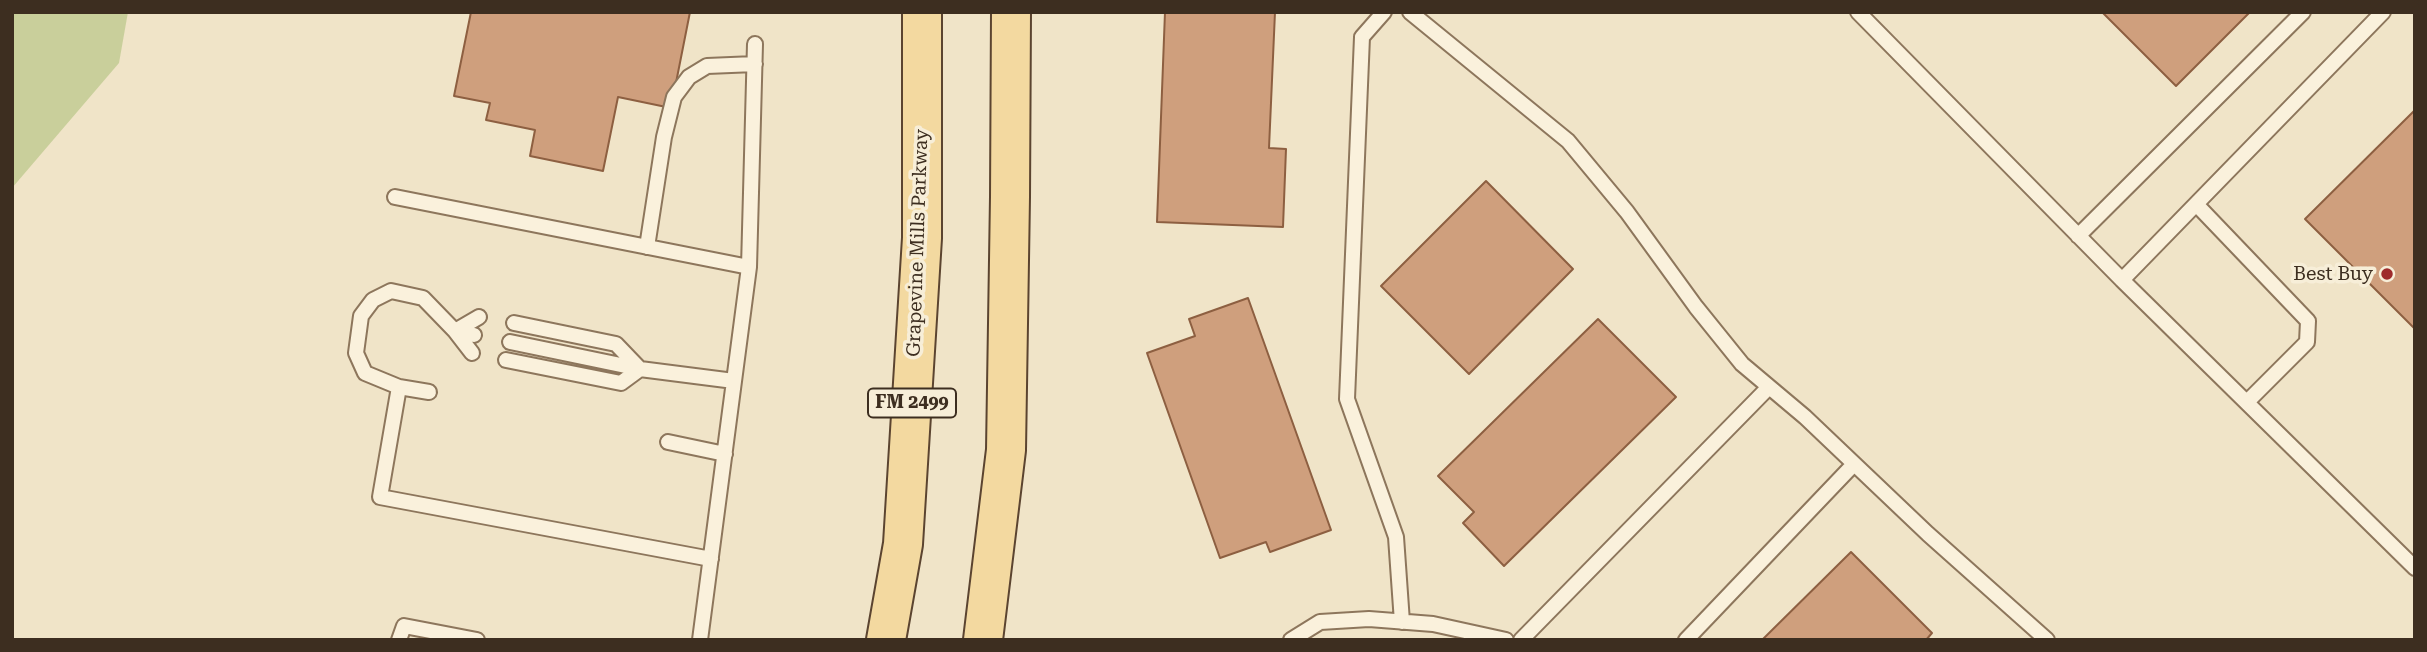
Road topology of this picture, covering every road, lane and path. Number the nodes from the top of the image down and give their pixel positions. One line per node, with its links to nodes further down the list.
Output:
1 (922, 12): 38 (main road, Grapevine Mills Parkway / FM 2499)
2 (1011, 12): 39 (main road)
3 (1384, 12): 34 (lane)
4 (1410, 12): 26 (lane)
5 (1858, 12): 12 (lane)
6 (2303, 12): 12 (lane)
7 (2383, 12): 11 (lane)
8 (755, 44): 9 (lane)
9 (755, 64): 13 (lane); 14 (lane)
10 (395, 197): 13 (lane)
11 (2196, 204): 15 (lane); 28 (lane)
12 (2078, 236): 15 (lane)
13 (647, 247): 14 (lane)
14 (749, 267): 24 (lane)
15 (2122, 280): 28 (lane)
16 (479, 317): 18 (lane)
17 (514, 324): 23 (lane)
18 (455, 331): 19 (lane); 21 (lane); 25 (lane)
19 (474, 335)
20 (510, 342): 23 (lane)
21 (472, 353)
22 (506, 360): 23 (lane)
23 (640, 369): 24 (lane)
24 (734, 381): 30 (lane)
25 (399, 387): 27 (lane); 32 (lane)
26 (1769, 387): 31 (lane); 42 (lane)
27 (429, 392)
28 (2247, 402): 33 (lane)
29 (668, 442): 30 (lane)
30 (725, 454): 32 (lane)
31 (1854, 464): 43 (lane); 44 (lane)
32 (711, 559): 37 (lane)
33 (2415, 568)
34 (1402, 622): 40 (lane); 41 (lane)
35 (399, 640): 36 (lane)
36 (477, 640)
37 (701, 640)
38 (886, 640)
39 (983, 640)
40 (1291, 640)
41 (1506, 640)
42 (1521, 640)
43 (1686, 640)
44 (2047, 640)

